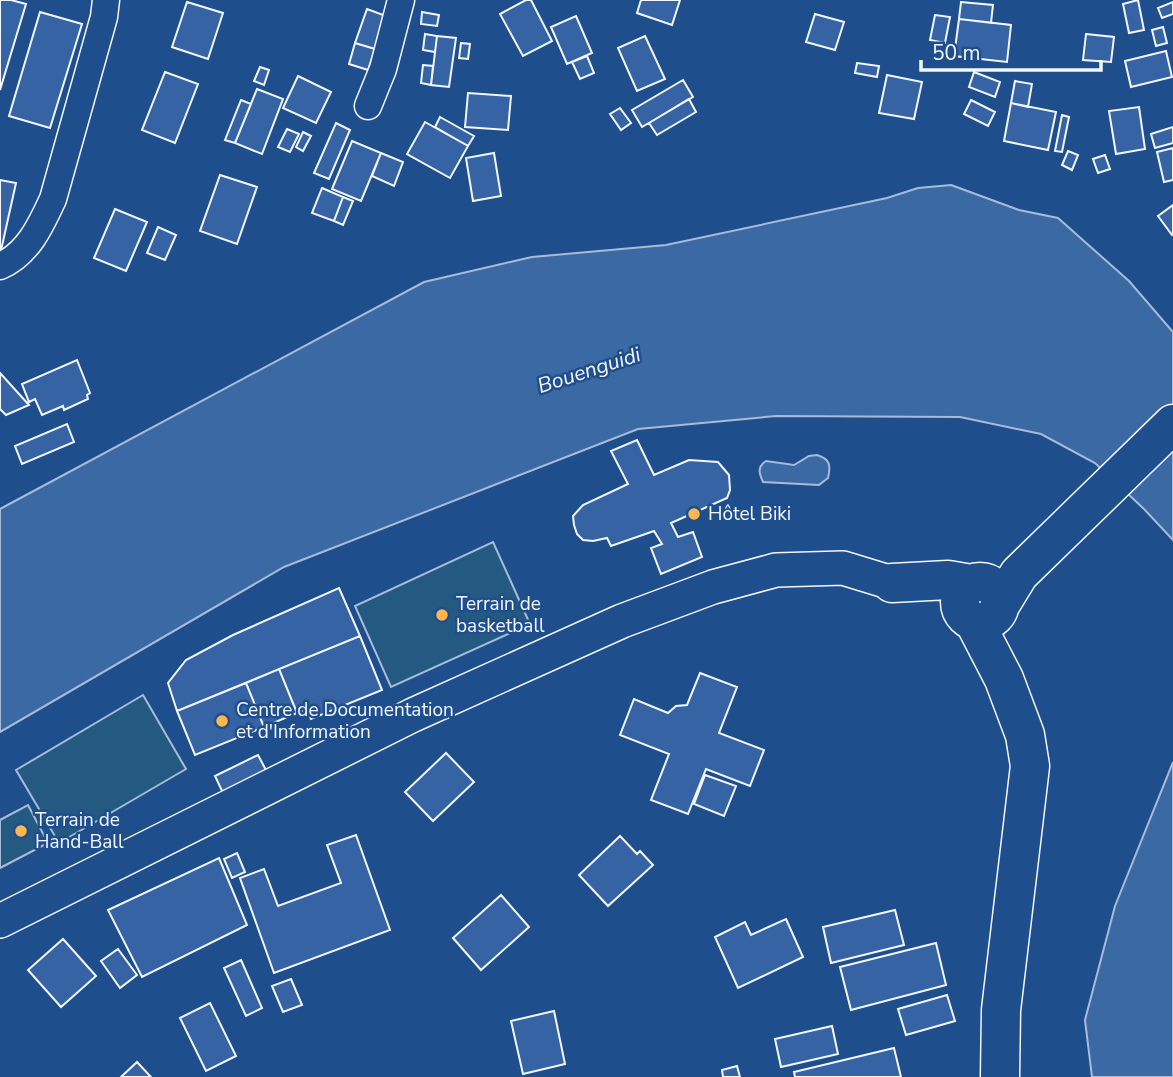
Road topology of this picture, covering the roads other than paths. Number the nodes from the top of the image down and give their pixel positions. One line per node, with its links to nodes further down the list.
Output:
1 (106, 0): 4 (street)
2 (401, 0): 3 (street)
3 (368, 106)
4 (0, 266)
5 (1173, 424): 7 (highway)
6 (892, 583): 7 (highway); 8 (main road)
7 (982, 603): 9 (highway)
8 (0, 921)
9 (1000, 1077)

